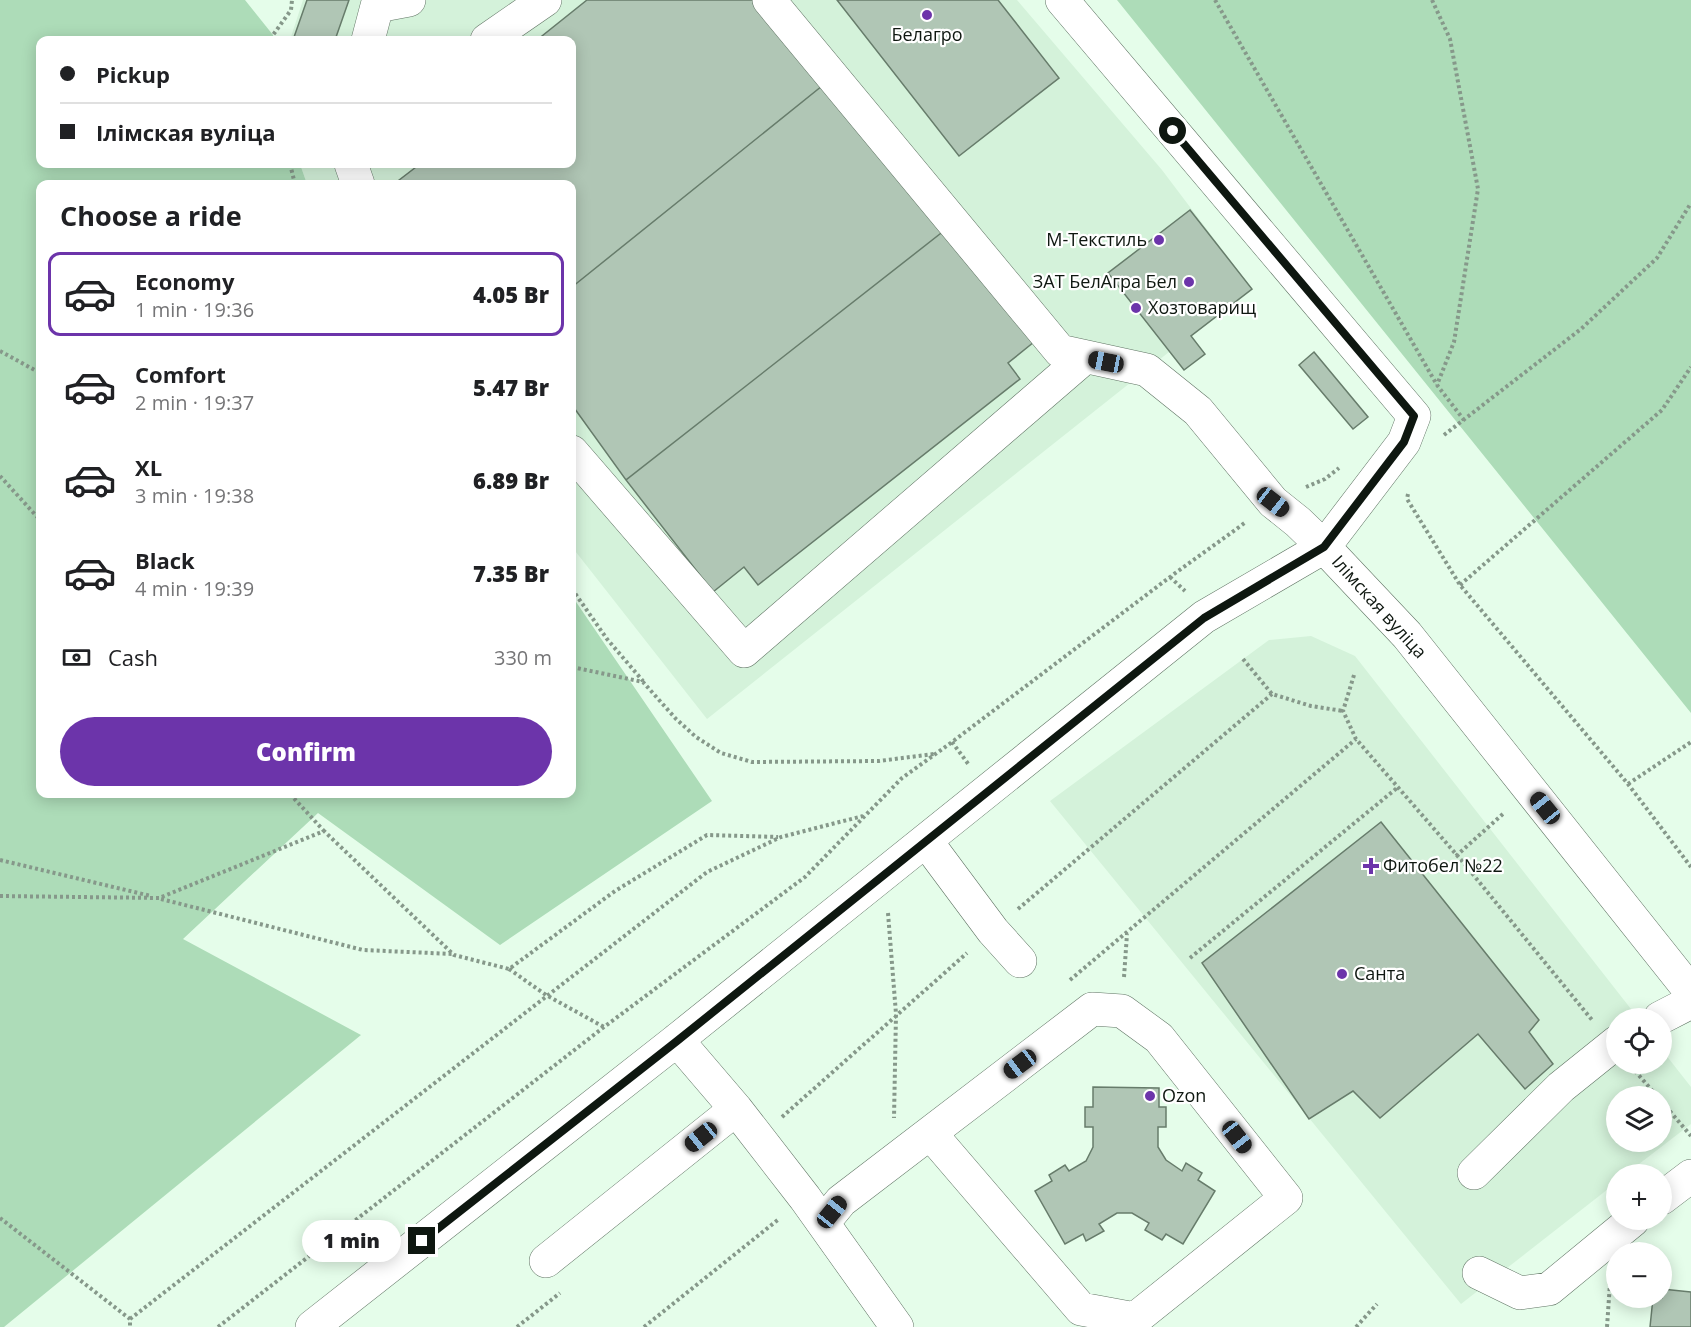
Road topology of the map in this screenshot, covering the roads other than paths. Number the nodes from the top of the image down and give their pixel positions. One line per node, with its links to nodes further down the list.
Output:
1 (409, 0): 5 (street)
2 (545, 0): 6 (street)
3 (769, 0): 7 (street)
4 (1062, 0): 9 (street)
5 (369, 36)
6 (493, 36)
7 (1085, 357): 8 (street); 9 (street)
8 (576, 457)
9 (1324, 547): 10 (street, Ілімская вуліца); 12 (street, Ілімская вуліца)
10 (926, 841): 11 (street); 15 (street, Ілімская вуліца)
11 (1020, 961)
12 (1691, 992)
13 (1691, 1002): 14 (street)
14 (1672, 1012)
15 (677, 1041): 17 (street); 26 (street, Ілімская вуліца)
16 (1606, 1058): 19 (street)
17 (736, 1109): 22 (street); 24 (street)
18 (930, 1133): 18 (street); 22 (street)
19 (1474, 1173)
20 (1691, 1176): 21 (street)
21 (1672, 1190)
22 (814, 1211): 27 (street)
23 (1621, 1230): 25 (street)
24 (546, 1261)
25 (1479, 1273)
26 (312, 1327)
27 (897, 1327)

